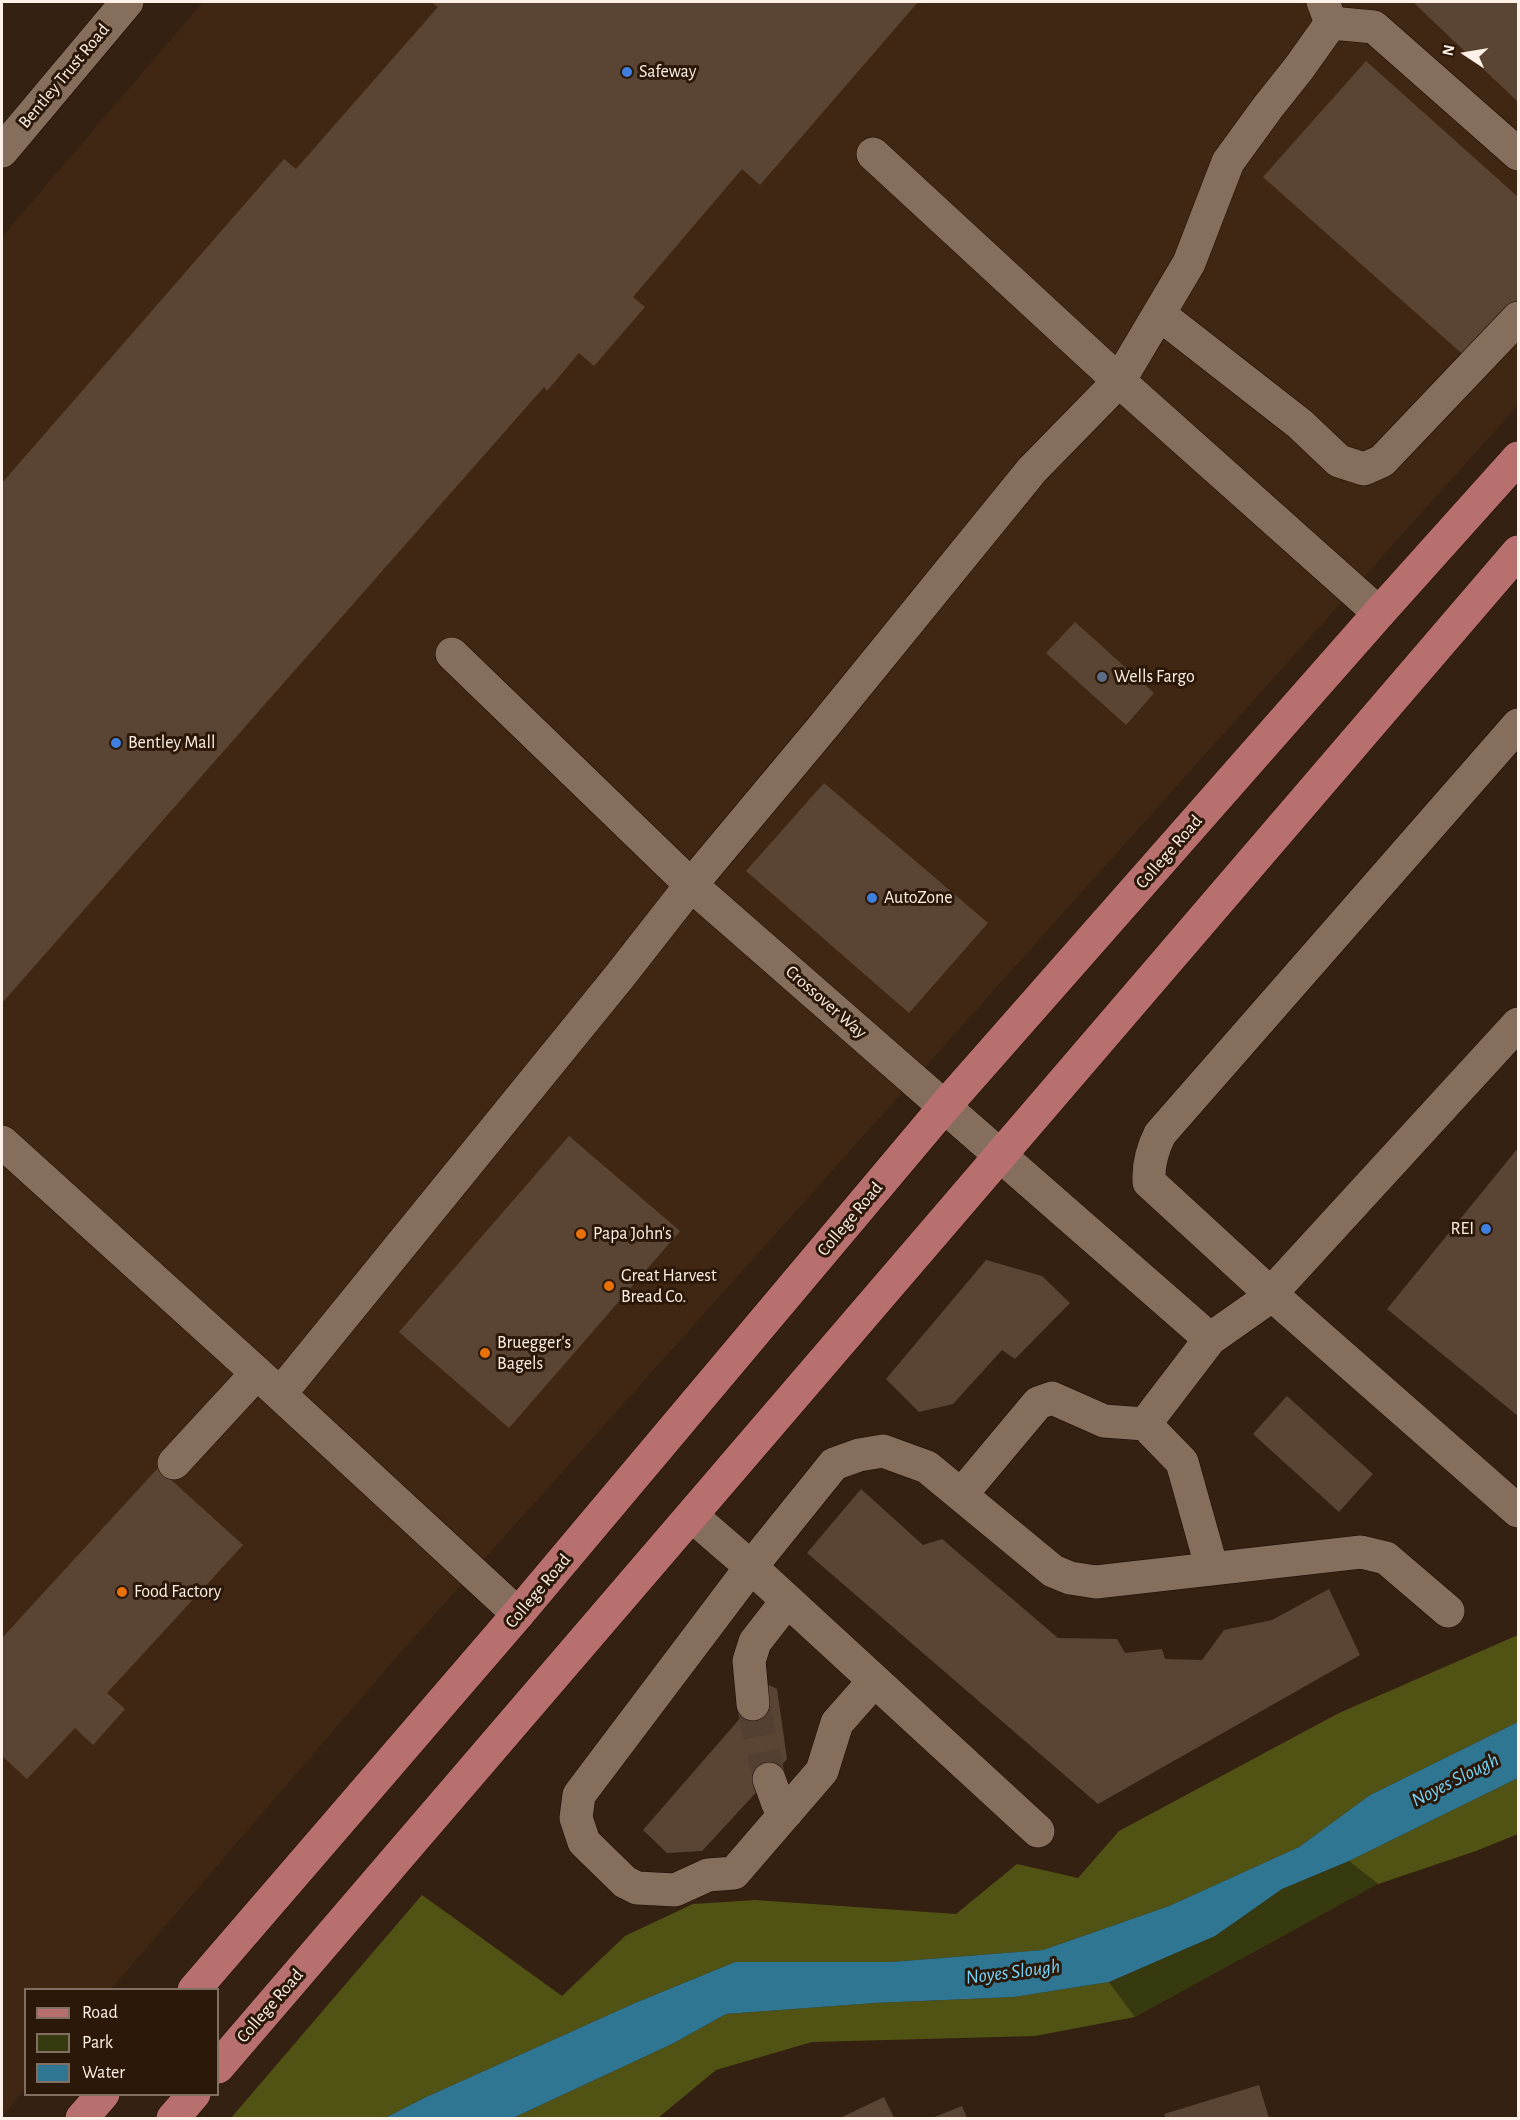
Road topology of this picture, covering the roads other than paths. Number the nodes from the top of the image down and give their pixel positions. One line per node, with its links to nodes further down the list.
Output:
1 (127, 2): 3 (street, Bentley Trust Road)
2 (1327, 12): 5 (street); 6 (street)
3 (2, 151)
4 (873, 154): 8 (street)
5 (1518, 154)
6 (1159, 314): 7 (street); 8 (street)
7 (1518, 318)
8 (1119, 381): 11 (street); 14 (street)
9 (1518, 458): 11 (main road, College Road)
10 (1518, 552): 18 (main road, College Road)
11 (1379, 613): 16 (main road, College Road)
12 (452, 654): 14 (street, Crossover Way)
13 (1518, 725): 19 (street)
14 (691, 885): 16 (street, Crossover Way); 21 (street)
15 (1518, 1024): 19 (street)
16 (945, 1106): 18 (street, Crossover Way); 31 (main road, College Road)
17 (2, 1142): 21 (street)
18 (1001, 1155): 20 (street, Crossover Way); 26 (main road, College Road)
19 (1271, 1294): 20 (street); 25 (street)
20 (1210, 1339): 22 (street)
21 (269, 1384): 23 (street); 31 (street)
22 (1145, 1424): 24 (street); 28 (street)
23 (174, 1463)
24 (961, 1495): 27 (street); 28 (street)
25 (1518, 1511)
26 (692, 1516): 27 (street); 38 (main road, College Road)
27 (751, 1567): 29 (street); 35 (street)
28 (1212, 1569): 30 (street)
29 (786, 1601): 32 (street); 33 (street)
30 (1448, 1611)
31 (518, 1614): 37 (main road, College Road)
32 (874, 1681): 35 (street); 36 (street)
33 (753, 1704)
34 (769, 1779): 35 (street)
35 (787, 1812)
36 (1038, 1831)
37 (195, 1988)
38 (219, 2066)
39 (101, 2096): 41 (main road)
40 (192, 2096): 42 (main road)
41 (82, 2118)
42 (173, 2118)

